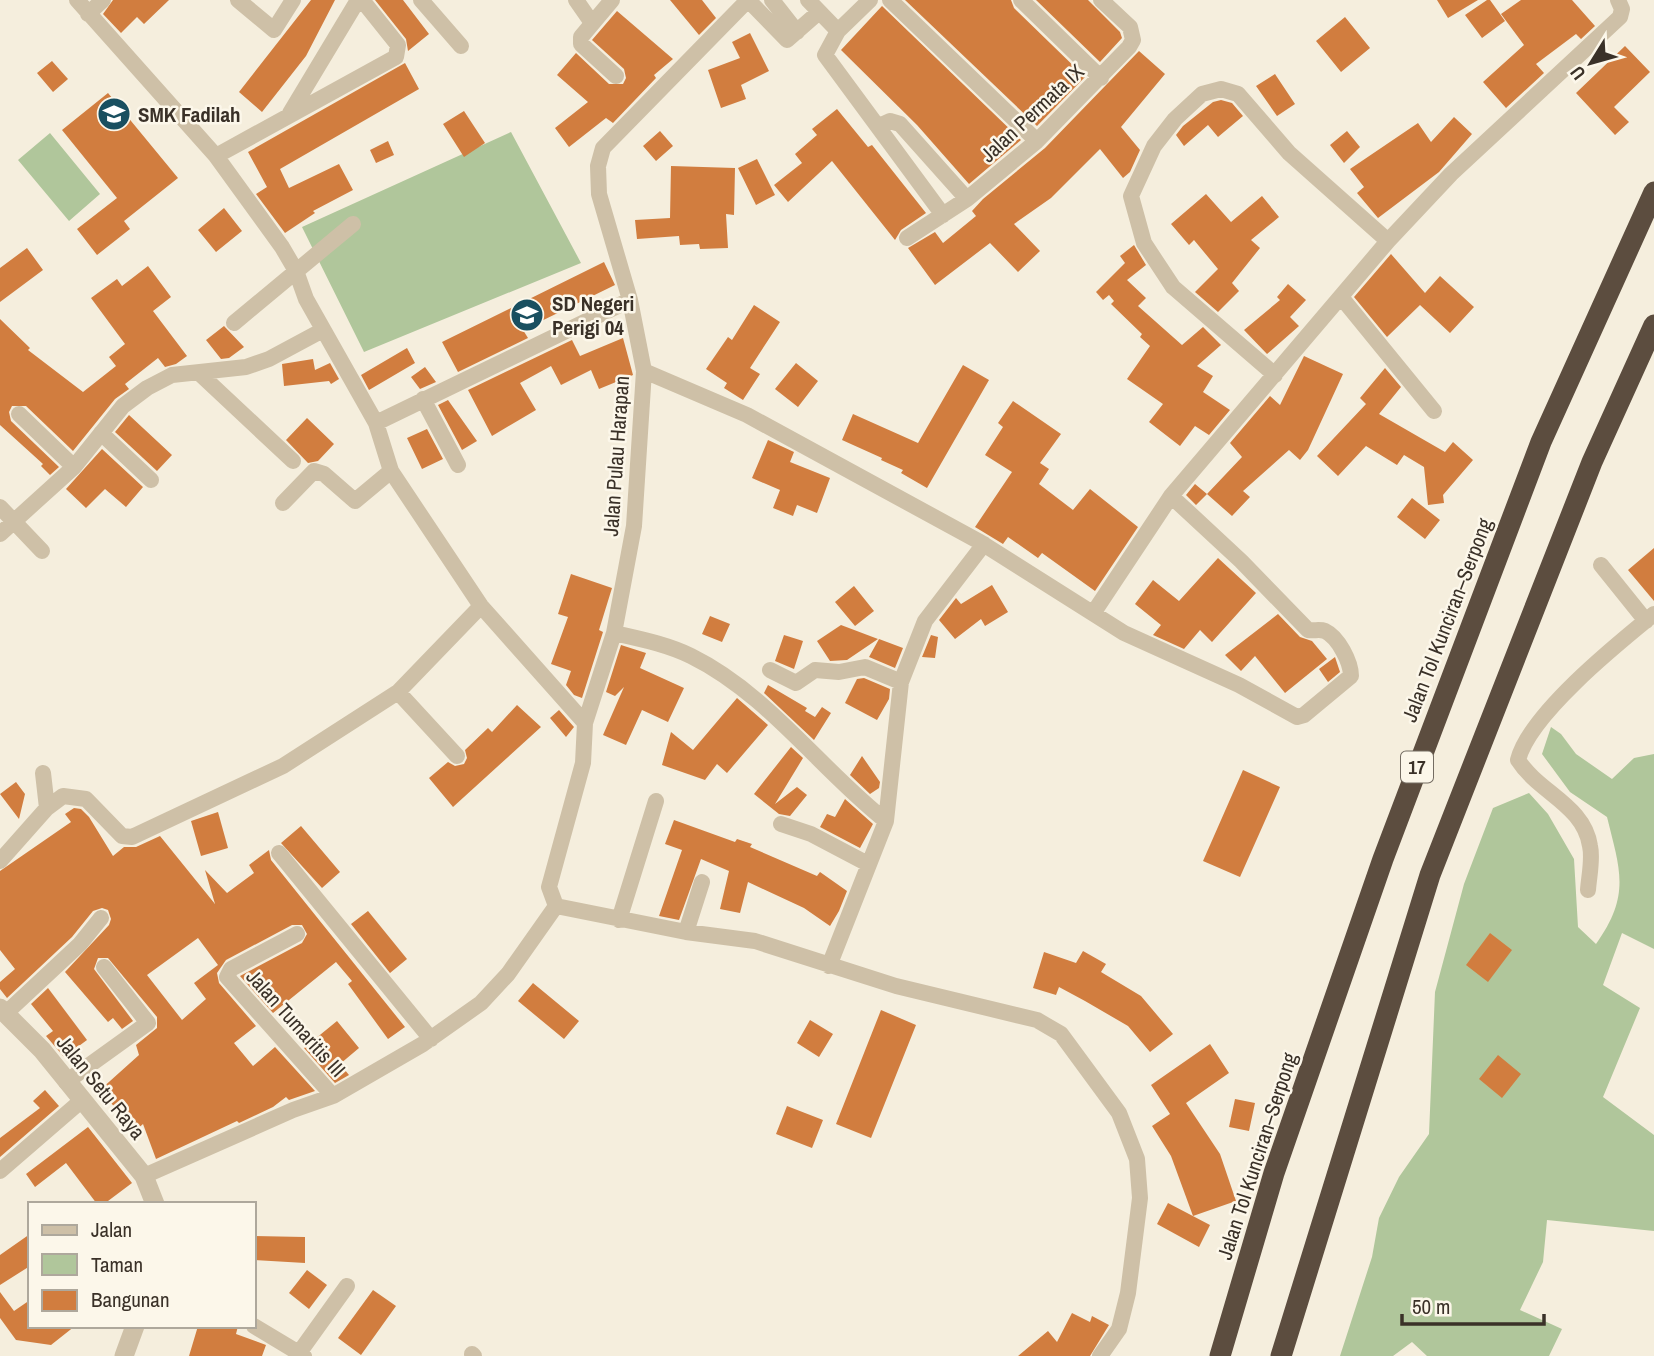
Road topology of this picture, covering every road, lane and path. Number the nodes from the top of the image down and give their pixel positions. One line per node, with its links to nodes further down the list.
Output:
1 (77, 0): 17 (street)
2 (103, 0): 17 (street)
3 (239, 0): 4 (street)
4 (293, 0)
5 (360, 0): 24 (street); 24 (street)
6 (421, 0): 21 (street)
7 (576, 0): 18 (street)
8 (612, 0): 18 (street)
9 (748, 0): 20 (street); 36 (street, Jalan Pulau Harapan)
10 (772, 0): 20 (street)
11 (870, 0): 19 (street)
12 (890, 0): 26 (street)
13 (1021, 0): 23 (street)
14 (1101, 0): 23 (street, Jalan Permata IX)
15 (1618, 0): 33 (street)
16 (814, 6): 19 (street); 20 (street)
17 (88, 14): 27 (street)
18 (592, 23): 22 (street)
19 (838, 32): 25 (street)
20 (792, 36)
21 (461, 46)
22 (616, 76)
23 (1101, 78): 26 (street, Jalan Permata IX)
24 (290, 113): 27 (street)
25 (879, 126): 29 (street); 30 (street)
26 (1037, 141): 29 (street, Jalan Permata IX)
27 (216, 156): 34 (street)
28 (1654, 192): 101 (highway, Jalan Tol Kunciran–Serpong / 17)
29 (967, 200): 30 (street, Jalan Permata IX)
30 (943, 215): 32 (street, Jalan Permata IX)
31 (353, 224): 34 (street)
32 (907, 238)
33 (1388, 241): 35 (street); 42 (street)
34 (296, 271): 37 (street); 39 (street)
35 (1341, 297): 42 (street); 44 (street)
36 (630, 300): 40 (street, Jalan Pulau Harapan); 43 (street)
37 (234, 323)
38 (1654, 325): 102 (highway, 17)
39 (323, 330): 41 (street); 46 (street)
40 (644, 371): 58 (street); 64 (street, Jalan Pulau Harapan)
41 (199, 373): 47 (street); 48 (street)
42 (1275, 375): 53 (street)
43 (423, 399): 46 (street); 49 (street)
44 (1434, 411)
45 (19, 414): 50 (street)
46 (376, 423): 51 (street)
47 (101, 433): 50 (street); 52 (street)
48 (293, 461)
49 (458, 465)
50 (74, 467): 56 (street)
51 (391, 471): 54 (street); 61 (street)
52 (151, 480)
53 (1171, 496): 62 (street); 62 (street)
54 (283, 503)
55 (0, 507): 56 (street)
56 (14, 522): 57 (street); 59 (street)
57 (0, 534)
58 (984, 544): 62 (street); 66 (street)
59 (42, 551)
60 (1601, 565): 63 (street)
61 (481, 606): 67 (street); 68 (street)
62 (1094, 612)
63 (1650, 617): 79 (street)
64 (614, 633): 68 (street, Jalan Pulau Harapan); 73 (street)
65 (770, 670): 66 (street)
66 (901, 682): 73 (street)
67 (398, 692): 69 (street); 72 (street)
68 (585, 723): 80 (street, Jalan Pulau Harapan)
69 (457, 755)
70 (43, 773): 72 (street)
71 (656, 802): 82 (street)
72 (47, 808): 76 (street)
73 (886, 821): 77 (street)
74 (781, 824): 77 (street)
75 (279, 853): 88 (street)
76 (0, 861)
77 (868, 864): 85 (street)
78 (702, 882): 83 (street)
79 (1588, 890)
80 (556, 906): 82 (street); 88 (street)
81 (100, 918): 87 (street)
82 (619, 920): 83 (street)
83 (686, 932): 85 (street)
84 (297, 934): 90 (street, Jalan Tumaritis III)
85 (829, 966): 100 (street)
86 (104, 967): 89 (street)
87 (3, 1010): 89 (street, Jalan Setu Raya)
88 (431, 1039): 90 (street)
89 (66, 1082): 91 (street, Jalan Setu Raya)
90 (333, 1096): 93 (street)
91 (81, 1101): 92 (street); 93 (street, Jalan Setu Raya)
92 (0, 1171)
93 (144, 1176): 94 (street, Jalan Setu Raya)
94 (154, 1202)
95 (347, 1286): 98 (street)
96 (256, 1327): 98 (street)
97 (134, 1328): 99 (street)
98 (301, 1354)
99 (124, 1356)
100 (1100, 1356)
101 (1220, 1356)
102 (1281, 1356)

